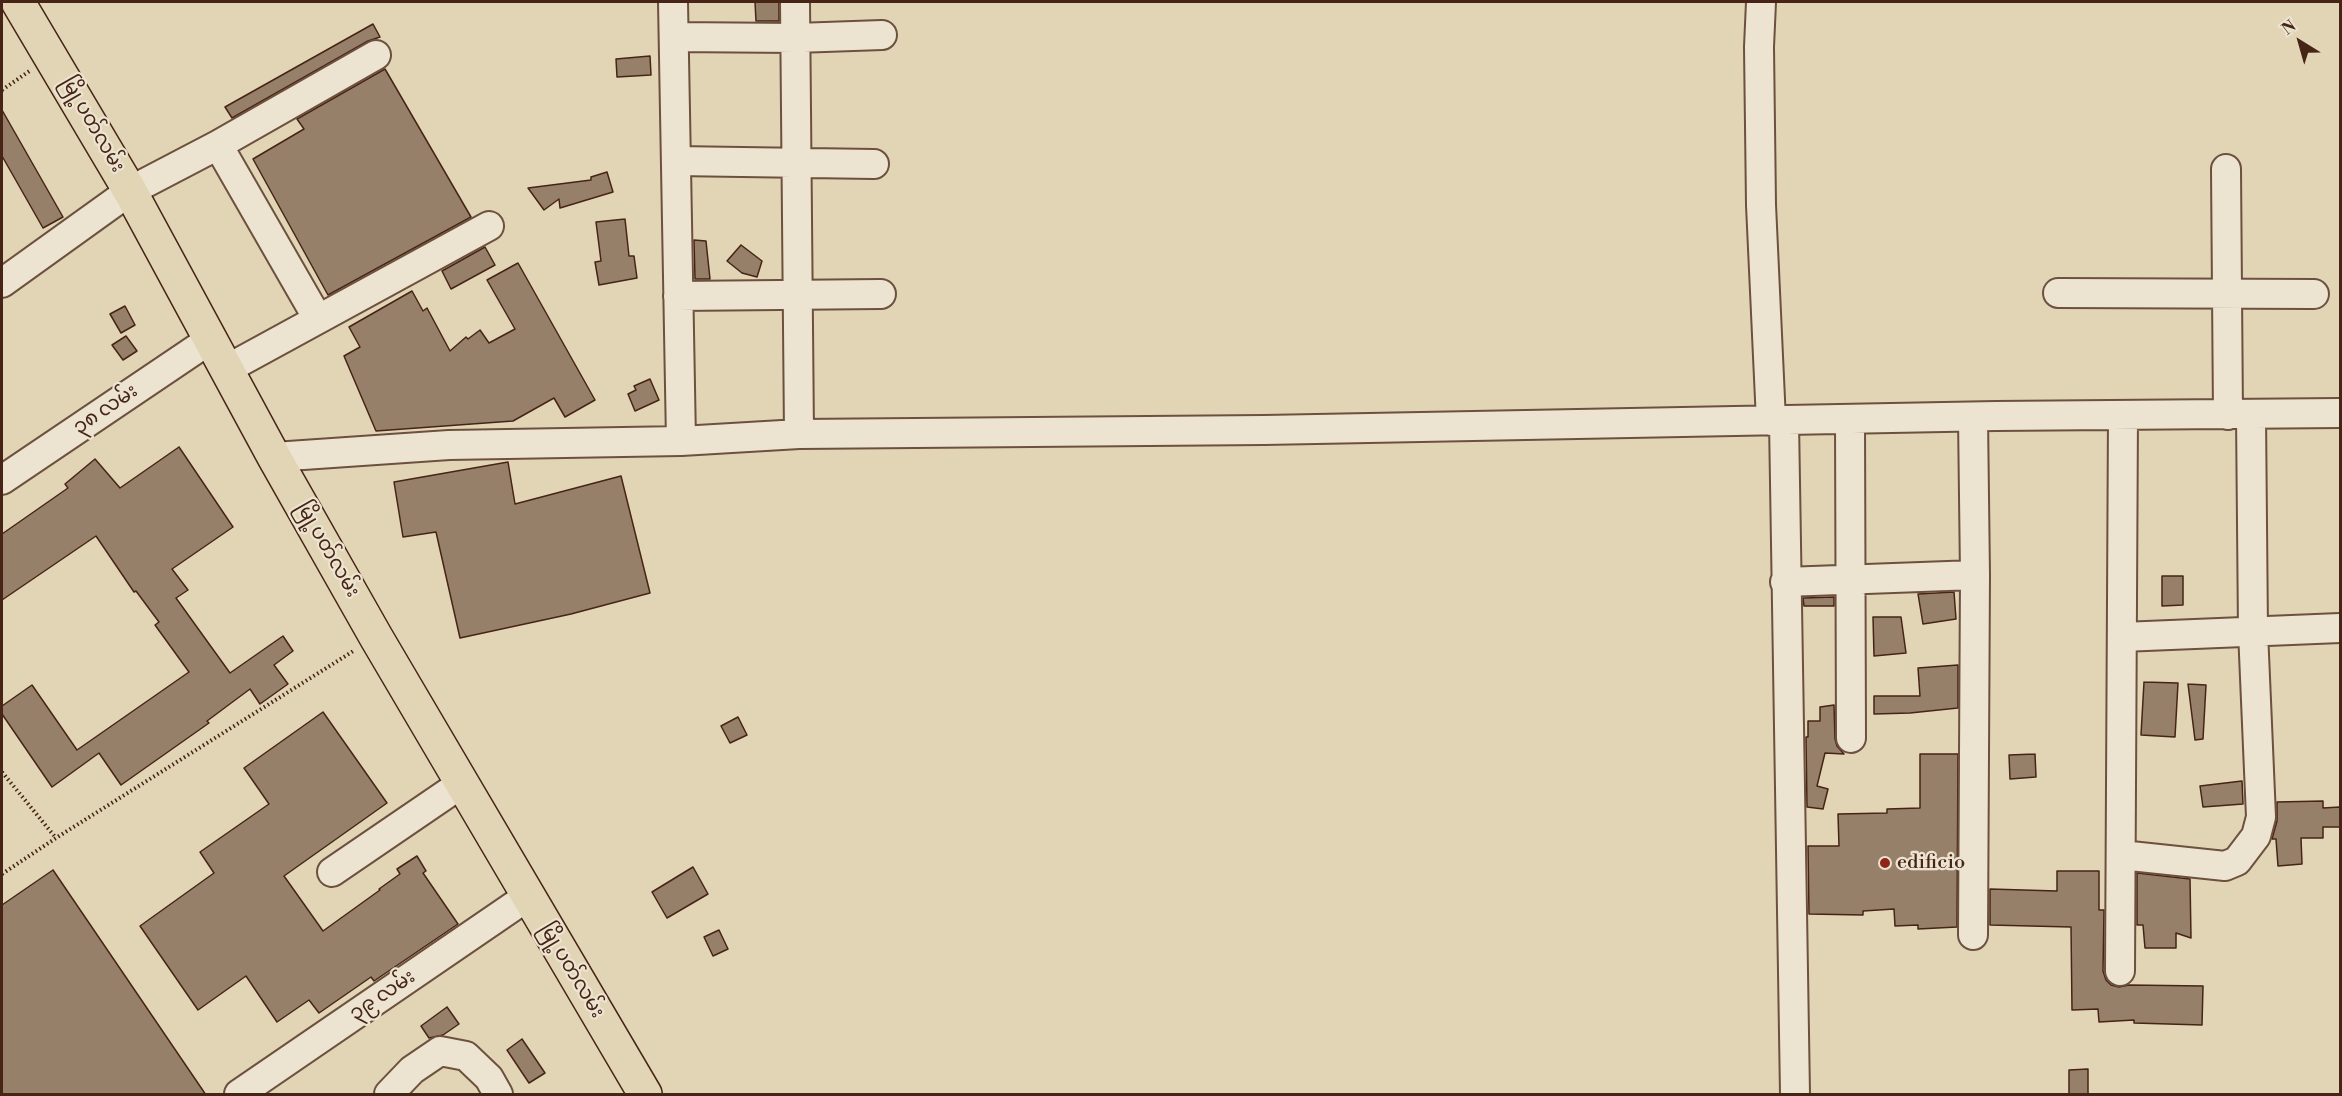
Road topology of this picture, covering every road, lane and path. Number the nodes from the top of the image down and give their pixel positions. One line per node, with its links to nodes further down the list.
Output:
1 (11, 2): 6 (street)
2 (18, 2): 16 (main road, မြို့ပတ်လမ်း)
3 (673, 2): 8 (street)
4 (795, 2): 9 (street)
5 (1761, 2): 33 (street)
6 (2, 7)
7 (882, 35): 9 (street)
8 (674, 37): 9 (street); 12 (street)
9 (796, 38): 13 (street)
10 (376, 56): 11 (street)
11 (218, 145): 16 (street); 25 (street)
12 (676, 161): 13 (street); 24 (street)
13 (797, 164): 14 (street); 23 (street)
14 (874, 164)
15 (2226, 169): 21 (street)
16 (130, 191): 18 (street); 26 (main road, မြို့ပတ်လမ်း)
17 (489, 226): 25 (street)
18 (2, 283)
19 (2058, 293): 21 (street)
20 (881, 294): 23 (street)
21 (2227, 294): 22 (street); 30 (street)
22 (2314, 294)
23 (798, 295): 24 (street); 34 (street)
24 (678, 296): 35 (street)
25 (318, 320): 27 (street)
26 (211, 339): 27 (main road, မြို့ပတ်လမ်း); 37 (street, ၃၈ လမ်း)
27 (227, 369): 36 (main road, မြို့ပတ်လမ်း)
28 (2340, 413): 30 (street)
29 (2123, 415): 30 (street); 31 (street); 44 (street)
30 (2240, 415): 42 (street)
31 (1973, 417): 32 (street); 38 (street)
32 (1850, 420): 33 (street); 39 (street)
33 (1778, 421): 34 (street); 40 (street)
34 (799, 434): 35 (street)
35 (681, 441): 36 (street)
36 (274, 457): 43 (main road, မြို့ပတ်လမ်း)
37 (2, 480)
38 (1975, 575): 39 (street); 53 (street)
39 (1851, 580): 40 (street); 45 (street)
40 (1785, 582): 59 (street)
41 (2340, 628): 42 (street)
42 (2253, 632): 44 (street); 49 (street)
43 (376, 637): 47 (main road, မြို့ပတ်လမ်း); 48 (path)
44 (2122, 637): 49 (street)
45 (1851, 738)
46 (2, 772): 48 (path)
47 (461, 784): 50 (street); 52 (main road, မြို့ပတ်လမ်း)
48 (56, 838): 51 (path)
49 (2121, 855): 54 (street)
50 (332, 872)
51 (2, 874)
52 (527, 897): 55 (street, ၃၉ လမ်း); 58 (main road, မြို့ပတ်လမ်း)
53 (1973, 936)
54 (2120, 971)
55 (239, 1095)
56 (389, 1095): 57 (street)
57 (498, 1095)
58 (645, 1095)
59 (1795, 1095)

